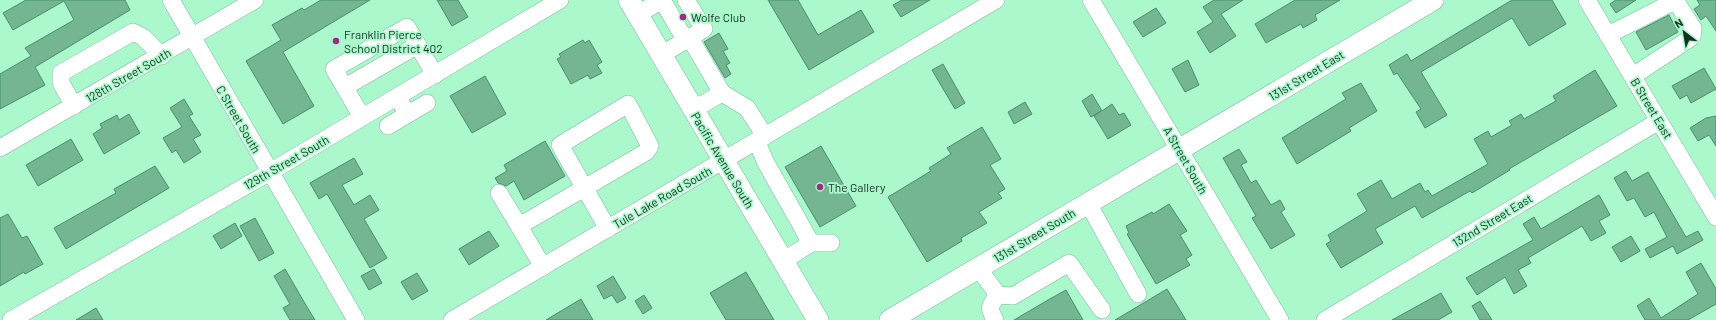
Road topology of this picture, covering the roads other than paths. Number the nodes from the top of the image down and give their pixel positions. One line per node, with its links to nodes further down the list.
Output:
1 (171, 0): 13 (street, C Street South)
2 (255, 0): 13 (street, 128th Street South)
3 (662, 0): 10 (street); 12 (street)
4 (686, 0): 12 (street)
5 (996, 0): 27 (street, Tule Lake Road South)
6 (1091, 0): 29 (street, A Street South)
7 (1433, 0): 29 (main road, 131st Street East)
8 (1587, 0): 11 (street, B Street East)
9 (557, 1): 16 (street, 129th Street South)
10 (633, 7): 14 (main road, Pacific Avenue South)
11 (1608, 35): 17 (street, B Street East); 17 (street)
12 (693, 36): 14 (street); 18 (street)
13 (193, 38): 15 (street, 128th Street South); 31 (street, C Street South)
14 (661, 55): 22 (main road, Pacific Avenue South)
15 (162, 56): 21 (street, 128th Street South); 21 (street)
16 (435, 75): 19 (street, 129th Street South); 24 (street)
17 (1633, 76): 25 (street, B Street East)
18 (722, 93): 22 (street); 27 (street)
19 (397, 97): 23 (street); 24 (street, 129th Street South)
20 (427, 103): 23 (street)
21 (74, 106): 28 (street, 128th Street South)
22 (694, 110): 30 (main road, Pacific Avenue South)
23 (408, 114): 26 (street)
24 (362, 117): 31 (street, 129th Street South)
25 (1659, 121): 35 (street, B Street East); 53 (street, 132nd Street East)
26 (388, 126)
27 (761, 139): 30 (street, Tule Lake Road South); 38 (street)
28 (0, 148)
29 (1180, 150): 34 (main road, 131st Street South); 52 (street, A Street South)
30 (724, 161): 37 (street, Tule Lake Road South); 40 (main road, Pacific Avenue South)
31 (270, 172): 47 (street, 129th Street South); 48 (street, C Street South)
32 (585, 189): 32 (street); 36 (street); 37 (street)
33 (499, 193): 36 (street)
34 (1088, 203): 42 (main road, 131st Street South); 43 (street)
35 (1716, 217)
36 (519, 226): 41 (street)
37 (608, 229): 41 (street, Tule Lake Road South)
38 (811, 243): 39 (street); 40 (street)
39 (832, 243)
40 (783, 261): 50 (main road, Pacific Avenue South)
41 (543, 267): 49 (street, Tule Lake Road South)
42 (978, 268): 44 (street); 46 (main road, 131st Street South)
43 (1138, 294)
44 (998, 295): 45 (street); 51 (street)
45 (1102, 310)
46 (894, 319)
47 (11, 320)
48 (356, 320)
49 (452, 320)
50 (818, 320)
51 (995, 320)
52 (1280, 320)
53 (1325, 320)

